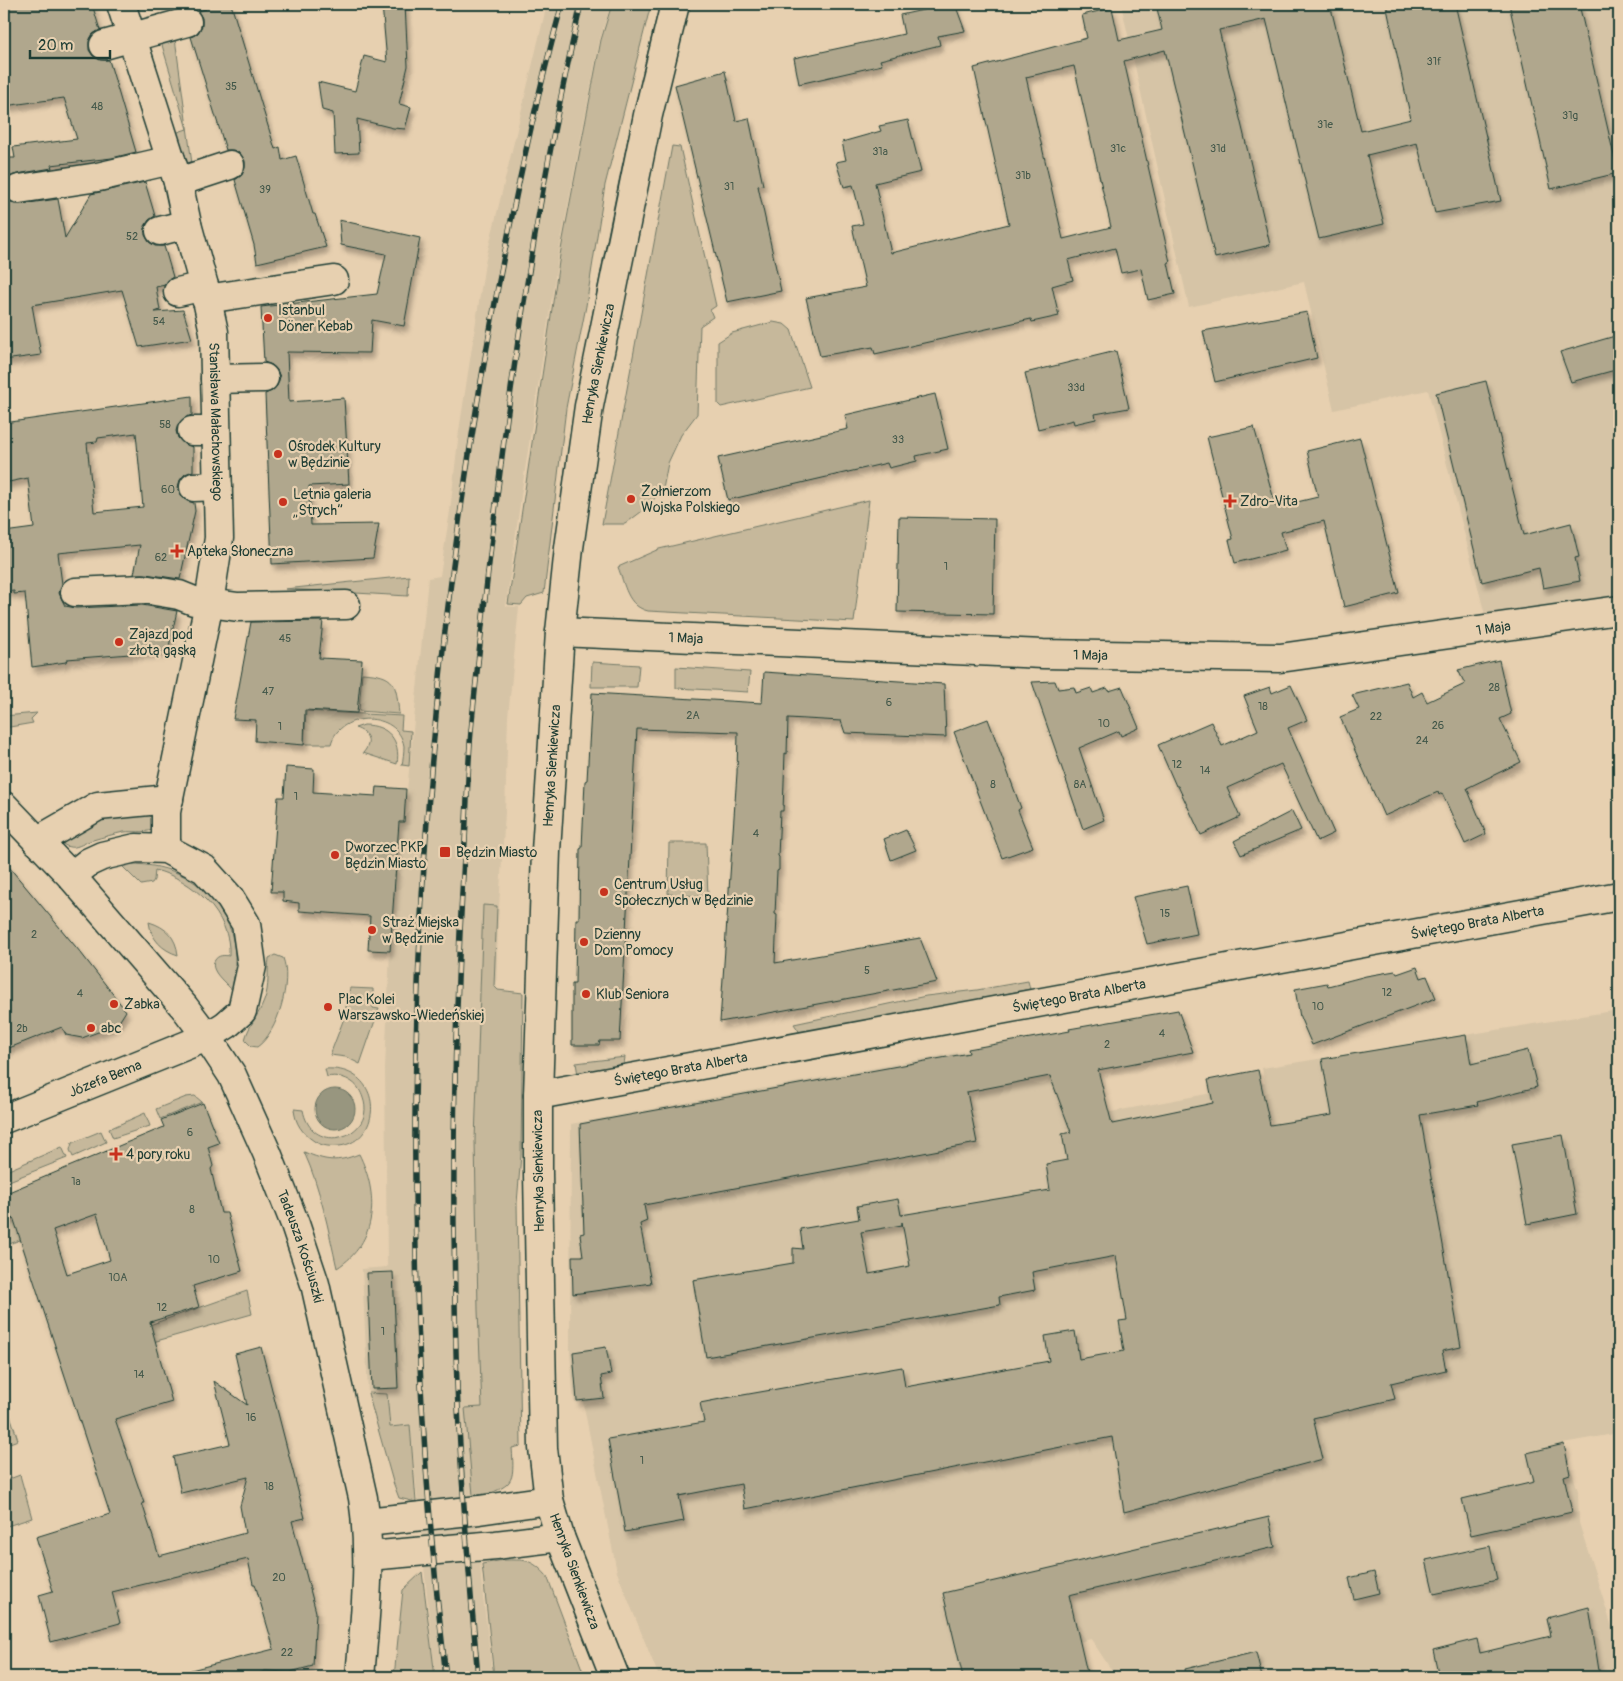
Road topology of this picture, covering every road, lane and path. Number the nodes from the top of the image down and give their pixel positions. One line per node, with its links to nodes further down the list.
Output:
1 (121, 4): 4 (street, Stanisława Małachowskiego)
2 (675, 4): 19 (street, Henryka Sienkiewicza)
3 (187, 22): 4 (street)
4 (132, 39): 5 (street); 7 (street, Stanisława Małachowskiego)
5 (104, 45)
6 (230, 165): 7 (street)
7 (174, 171): 8 (street); 9 (street, Stanisława Małachowskiego)
8 (19, 189)
9 (186, 224): 10 (street); 12 (street, Stanisława Małachowskiego)
10 (160, 231)
11 (334, 280): 12 (street)
12 (196, 292): 14 (street, Stanisława Małachowskiego)
13 (264, 378): 14 (street)
14 (216, 379): 16 (street, Stanisława Małachowskiego)
15 (75, 592): 16 (street)
16 (209, 604): 17 (street); 20 (street, Stanisława Małachowskiego)
17 (346, 605)
18 (1619, 610): 19 (street, 1 Maja)
19 (560, 632): 27 (street, Henryka Sienkiewicza)
20 (169, 799): 22 (street); 23 (street, Stanisława Małachowskiego)
21 (4, 806): 22 (street, Tadeusza Kościuszki)
22 (37, 841): 24 (street, Tadeusza Kościuszki)
23 (166, 849): 24 (street); 26 (street)
24 (71, 876): 26 (street, Tadeusza Kościuszki)
25 (1619, 896): 27 (street, Świętego Brata Alberta)
26 (207, 1036): 28 (street, Józefa Bema); 30 (street, Tadeusza Kościuszki)
27 (538, 1096): 29 (street, Henryka Sienkiewicza)
28 (4, 1119)
29 (550, 1500): 30 (street); 31 (street, Henryka Sienkiewicza)
30 (366, 1522): 32 (street, Tadeusza Kościuszki)
31 (560, 1537): 32 (street); 34 (street, Henryka Sienkiewicza)
32 (368, 1556): 33 (street, Tadeusza Kościuszki)
33 (360, 1677)
34 (615, 1677)

